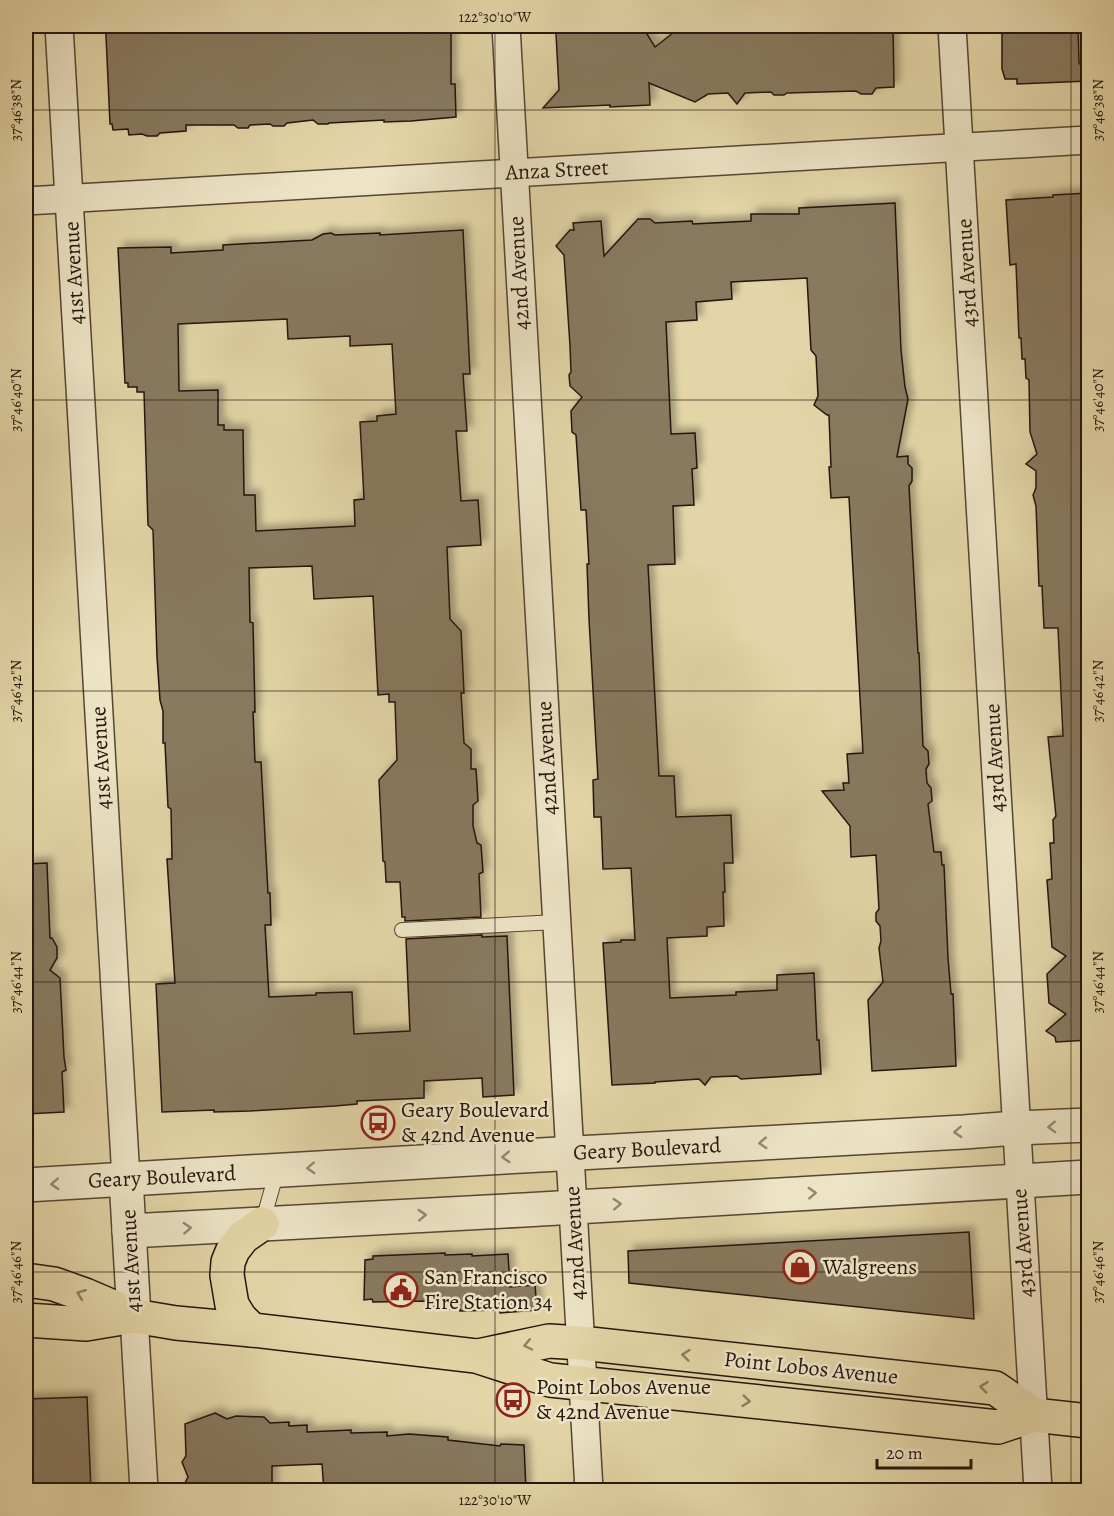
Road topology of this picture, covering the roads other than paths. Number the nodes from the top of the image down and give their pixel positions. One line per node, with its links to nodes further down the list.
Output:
1 (59, 26): 7 (street, 41st Avenue)
2 (506, 26): 6 (street, 42nd Avenue)
3 (952, 26): 5 (street, 43rd Avenue)
4 (1089, 140): 5 (street, Anza Street)
5 (959, 147): 6 (street, Anza Street); 12 (street, 43rd Avenue)
6 (514, 173): 7 (street, Anza Street); 9 (street, 42nd Avenue)
7 (69, 198): 8 (street, Anza Street); 16 (street, 41st Avenue)
8 (26, 201)
9 (556, 922): 10 (lane); 13 (street, 42nd Avenue)
10 (402, 930)
11 (1089, 1125): 12 (street, Geary Boulevard, one-way to 12)
12 (1016, 1128): 13 (street, Geary Boulevard, one-way to 13); 17 (street, 43rd Avenue)
13 (570, 1154): 14 (street, Geary Boulevard, one-way to 14); 19 (street, 42nd Avenue)
14 (277, 1170): 16 (street, Geary Boulevard); 20 (lane)
15 (1089, 1178): 17 (street)
16 (126, 1179): 18 (street, Geary Boulevard, one-way to 18); 21 (street, 41st Avenue)
17 (1019, 1182): 19 (street, one-way to 17); 29 (street, 43rd Avenue)
18 (26, 1185)
19 (573, 1207): 20 (street, one-way to 19); 26 (street, 42nd Avenue)
20 (262, 1224): 21 (street, one-way to 20); 25 (main road)
21 (129, 1231): 23 (street, 41st Avenue)
22 (26, 1280): 23 (main road, one-way to 22)
23 (134, 1316): 24 (main road); 25 (main road); 31 (street, 41st Avenue)
24 (26, 1320)
25 (252, 1330): 27 (main road)
26 (581, 1343): 27 (main road, one-way to 27); 28 (street, 42nd Avenue); 29 (main road, Point Lobos Avenue, one-way to 26)
27 (476, 1356): 28 (main road)
28 (583, 1383): 29 (main road, Point Lobos Avenue, one-way to 29); 32 (street, 42nd Avenue)
29 (1034, 1415): 30 (main road, Point Lobos Avenue); 33 (street, 43rd Avenue)
30 (1089, 1421)
31 (144, 1491)
32 (589, 1491)
33 (1038, 1491)

